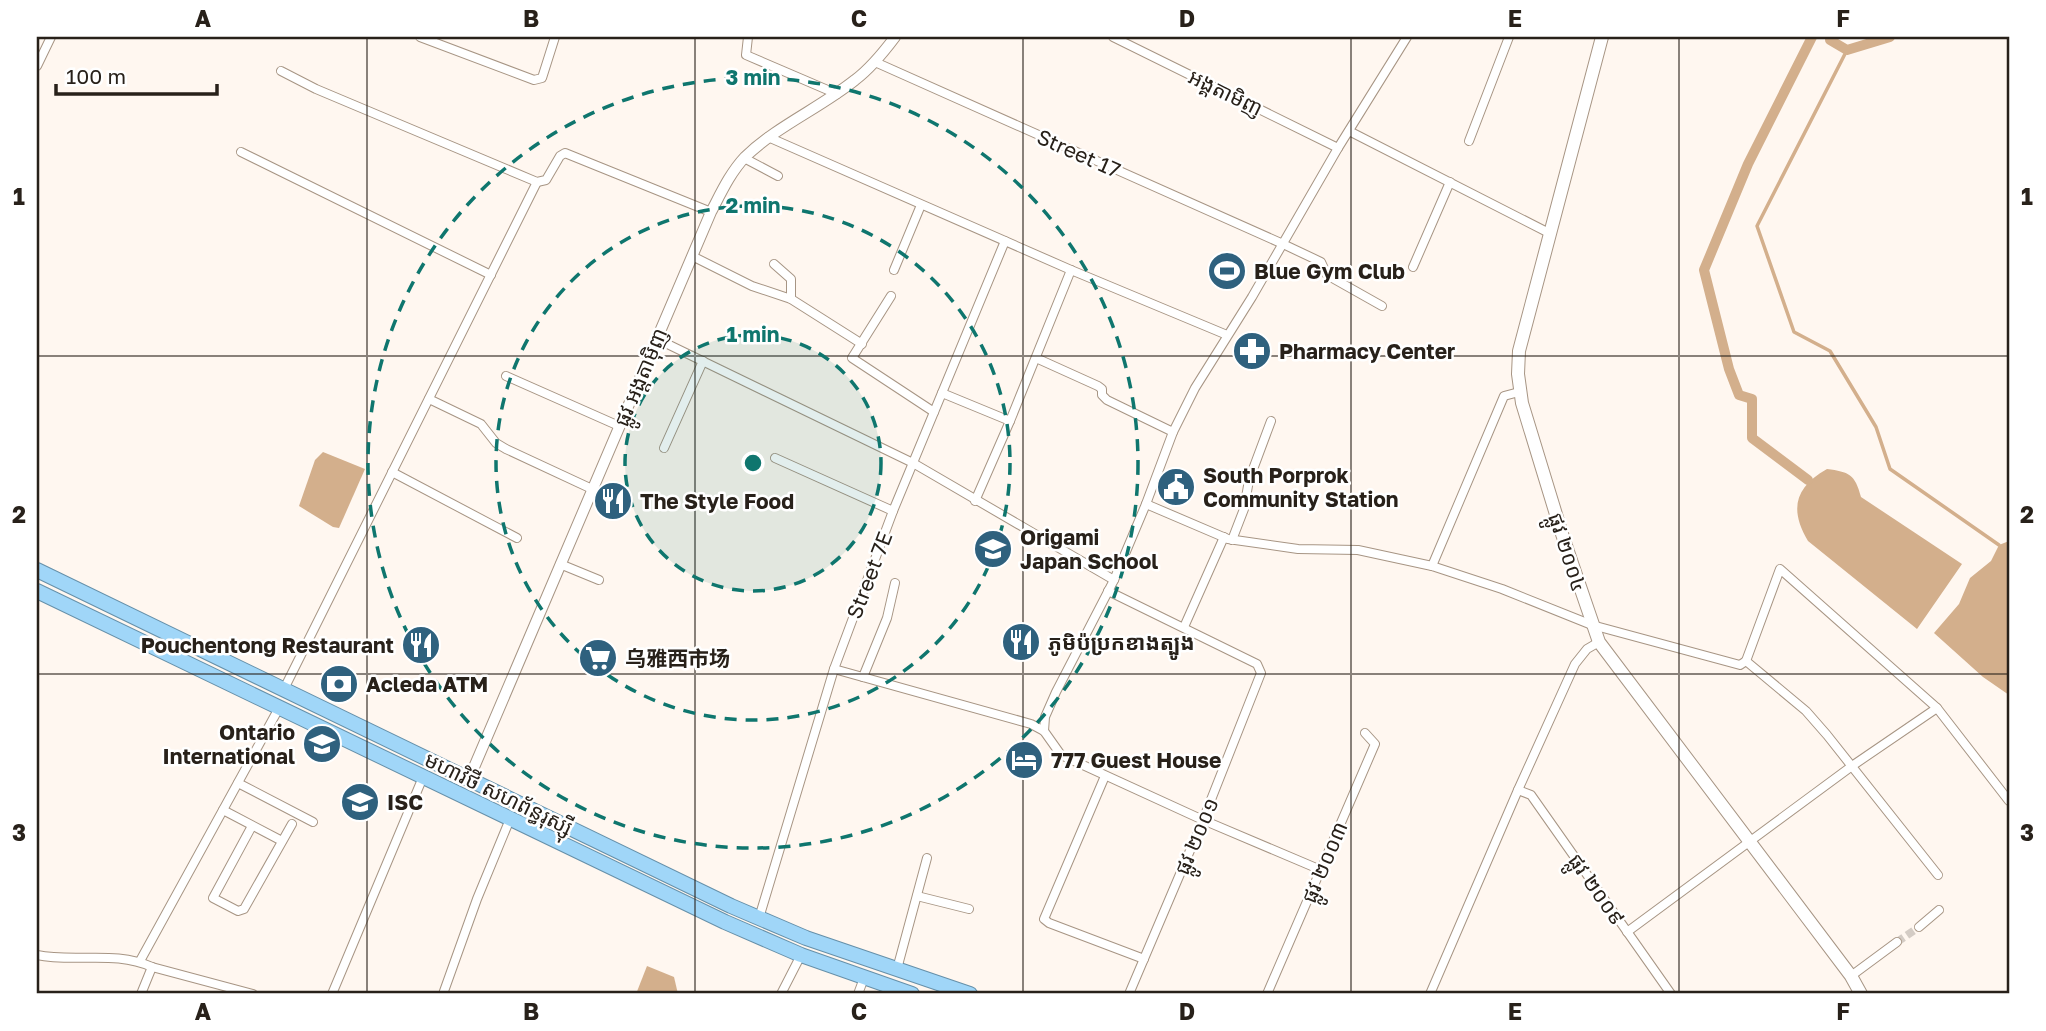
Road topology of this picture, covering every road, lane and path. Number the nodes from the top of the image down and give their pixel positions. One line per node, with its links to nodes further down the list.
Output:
1 (51, 37): 11 (street)
2 (420, 37): 3 (street)
3 (555, 37)
4 (748, 37): 13 (street)
5 (895, 37): 10 (street, ផ្លូវ អង្តតាម៉ិញ)
6 (1113, 37): 17 (street, អង្គតាមិញ)
7 (1407, 37): 14 (street)
8 (1509, 37): 16 (street)
9 (1602, 37): 25 (main road, ផ្លូវ ២០០៤)
10 (875, 62): 13 (street, ផ្លូវ អង្តតាម៉ិញ); 27 (street, Street 17)
11 (37, 66)
12 (281, 71): 21 (street)
13 (837, 94): 15 (street, ផ្លូវ អង្តតាម៉ិញ)
14 (1349, 131): 17 (street); 22 (street)
15 (768, 137): 19 (street, ផ្លូវ អង្តតាម៉ិញ); 23 (street)
16 (1469, 141)
17 (1338, 148): 27 (street)
18 (241, 152): 33 (street)
19 (744, 158): 20 (street); 24 (street, ផ្លូវ អង្តតាម៉ិញ)
20 (778, 176)
21 (537, 182): 24 (street); 33 (street)
22 (1450, 182): 25 (street); 30 (street)
23 (921, 205): 26 (street); 31 (street)
24 (711, 212): 28 (street, ផ្លូវ អង្តតាម៉ិញ)
25 (1550, 234): 43 (main road, ផ្លូវ ២០០៤)
26 (1005, 242): 32 (street); 44 (street, Street 7E)
27 (1283, 244): 36 (street, Street 17); 37 (street)
28 (692, 256): 35 (street); 38 (street, ផ្លូវ អង្តតាម៉ិញ)
29 (774, 264): 35 (street)
30 (1413, 268)
31 (894, 270)
32 (1070, 270): 37 (street); 40 (street)
33 (491, 275): 45 (street)
34 (891, 296): 39 (street)
35 (791, 299): 39 (street)
36 (1382, 306)
37 (1227, 335): 50 (street)
38 (657, 339): 41 (street); 49 (street, ផ្លូវ អង្តតាម៉ិញ)
39 (862, 344): 46 (street)
40 (1036, 358): 47 (street); 50 (street)
41 (703, 361): 51 (street); 53 (street)
42 (506, 376): 49 (street)
43 (1519, 392): 62 (street); 69 (main road, ផ្លូវ ២០០៤)
44 (942, 393): 46 (street, Street 7E); 47 (street)
45 (429, 399): 54 (street); 55 (street)
46 (934, 412): 53 (street, Street 7E)
47 (1010, 421): 56 (street)
48 (1271, 421): 60 (street)
49 (619, 426): 55 (street, ផ្លូវ អង្តតាម៉ិញ)
50 (1173, 432): 57 (street)
51 (664, 448)
52 (775, 458): 58 (street)
53 (913, 463): 56 (street); 58 (street, Street 7E)
54 (392, 472): 59 (street); 75 (street)
55 (593, 489): 61 (street, ផ្លូវ អង្តតាម៉ិញ)
56 (975, 501): 65 (street)
57 (1146, 504): 60 (street); 65 (street)
58 (893, 511): 73 (street, Street 7E)
59 (517, 538)
60 (1228, 539): 62 (street); 70 (street)
61 (560, 564): 64 (street); 83 (street, ផ្លូវ អង្តតាម៉ិញ)
62 (1432, 566): 69 (street)
63 (37, 570): 75 (highway, មហាវិថី សហព័ន្ធរុស្ស៊ី)
64 (598, 580)
65 (1114, 580): 68 (street)
66 (895, 583): 74 (street)
67 (37, 591): 76 (highway, មហាវិថី សហព័ន្ធរុស្ស៊ី)
68 (1108, 591): 70 (street); 78 (street)
69 (1592, 625): 71 (main road, ផ្លូវ ២០០៤); 72 (street)
70 (1184, 627): 89 (street, ផ្លូវ ២០០១)
71 (1599, 642): 85 (street); 95 (main road, ផ្លូវ ២០០៤)
72 (1746, 661): 77 (street); 80 (street)
73 (834, 669): 74 (street); 103 (street, Street 7E)
74 (863, 677): 78 (street)
75 (284, 690): 83 (highway, មហាវិថី សហព័ន្ធរុស្ស៊ី)
76 (279, 708): 82 (highway, មហាវិថី សហព័ន្ធរុស្ស៊ី); 84 (street)
77 (1937, 708): 80 (street); 86 (street)
78 (1044, 731): 81 (street)
79 (1365, 733): 98 (street, ផ្លូវ ២០០៣)
80 (1852, 766): 95 (street); 99 (street)
81 (1105, 776): 89 (street); 110 (street)
82 (423, 777): 88 (highway, មហាវិថី សហព័ន្ធរុស្ស៊ី); 119 (street)
83 (468, 779): 93 (highway, មហាវិថី សហព័ន្ធរុស្ស៊ី)
84 (238, 783): 87 (street); 90 (street)
85 (1518, 790): 105 (street, ផ្លូវ ២០០៩); 127 (street)
86 (2009, 801)
87 (223, 810): 92 (street); 111 (street)
88 (510, 819): 96 (highway, មហាវិថី សហព័ន្ធរុស្ស៊ី); 120 (street)
89 (1203, 820): 98 (street); 110 (street, ផ្លូវ ២០០១)
90 (313, 822)
91 (292, 824): 94 (street)
92 (252, 825): 94 (street); 94 (street)
93 (593, 839): 96 (highway); 103 (highway, មហាវិថី សហព័ន្ធរុស្ស៊ី)
94 (282, 841)
95 (1749, 844): 105 (street); 115 (main road, ផ្លូវ ២០០៤)
96 (585, 855): 109 (highway, មហាវិថី សហព័ន្ធរុស្ស៊ី)
97 (927, 858): 100 (street)
98 (1321, 870): 126 (street, ផ្លូវ ២០០៣)
99 (1938, 874)
100 (917, 896): 101 (street); 114 (street)
101 (969, 909)
102 (1940, 911): 104 (street)
103 (760, 918): 107 (highway, មហាវិថី សហព័ន្ធរុស្ស៊ី)
104 (1919, 926)
105 (1627, 932): 128 (street, ផ្លូវ ២០០៩)
106 (1898, 942): 115 (street)
107 (836, 948): 112 (highway); 114 (highway, មហាវិថី សហព័ន្ធរុស្ស៊ី)
108 (37, 955): 111 (street)
109 (801, 955): 112 (highway, មហាវិថី សហព័ន្ធរុស្ស៊ី); 121 (street)
110 (1144, 959): 125 (street, ផ្លូវ ២០០១)
111 (140, 961): 113 (street)
112 (830, 966): 116 (highway, មហាវិថី សហព័ន្ធរុស្ស៊ី)
113 (152, 967): 117 (street); 118 (street)
114 (897, 969): 124 (highway, មហាវិថី សហព័ន្ធរុស្ស៊ី)
115 (1850, 976): 129 (main road, ផ្លូវ ២០០៤)
116 (864, 978): 122 (street); 123 (highway, មហាវិថី សហព័ន្ធរុស្ស៊ី)
117 (141, 994)
118 (253, 994)
119 (332, 994)
120 (443, 994)
121 (781, 994)
122 (858, 994)
123 (912, 994)
124 (970, 994)
125 (1129, 994)
126 (1268, 994)
127 (1430, 994)
128 (1671, 994)
129 (1860, 994)

